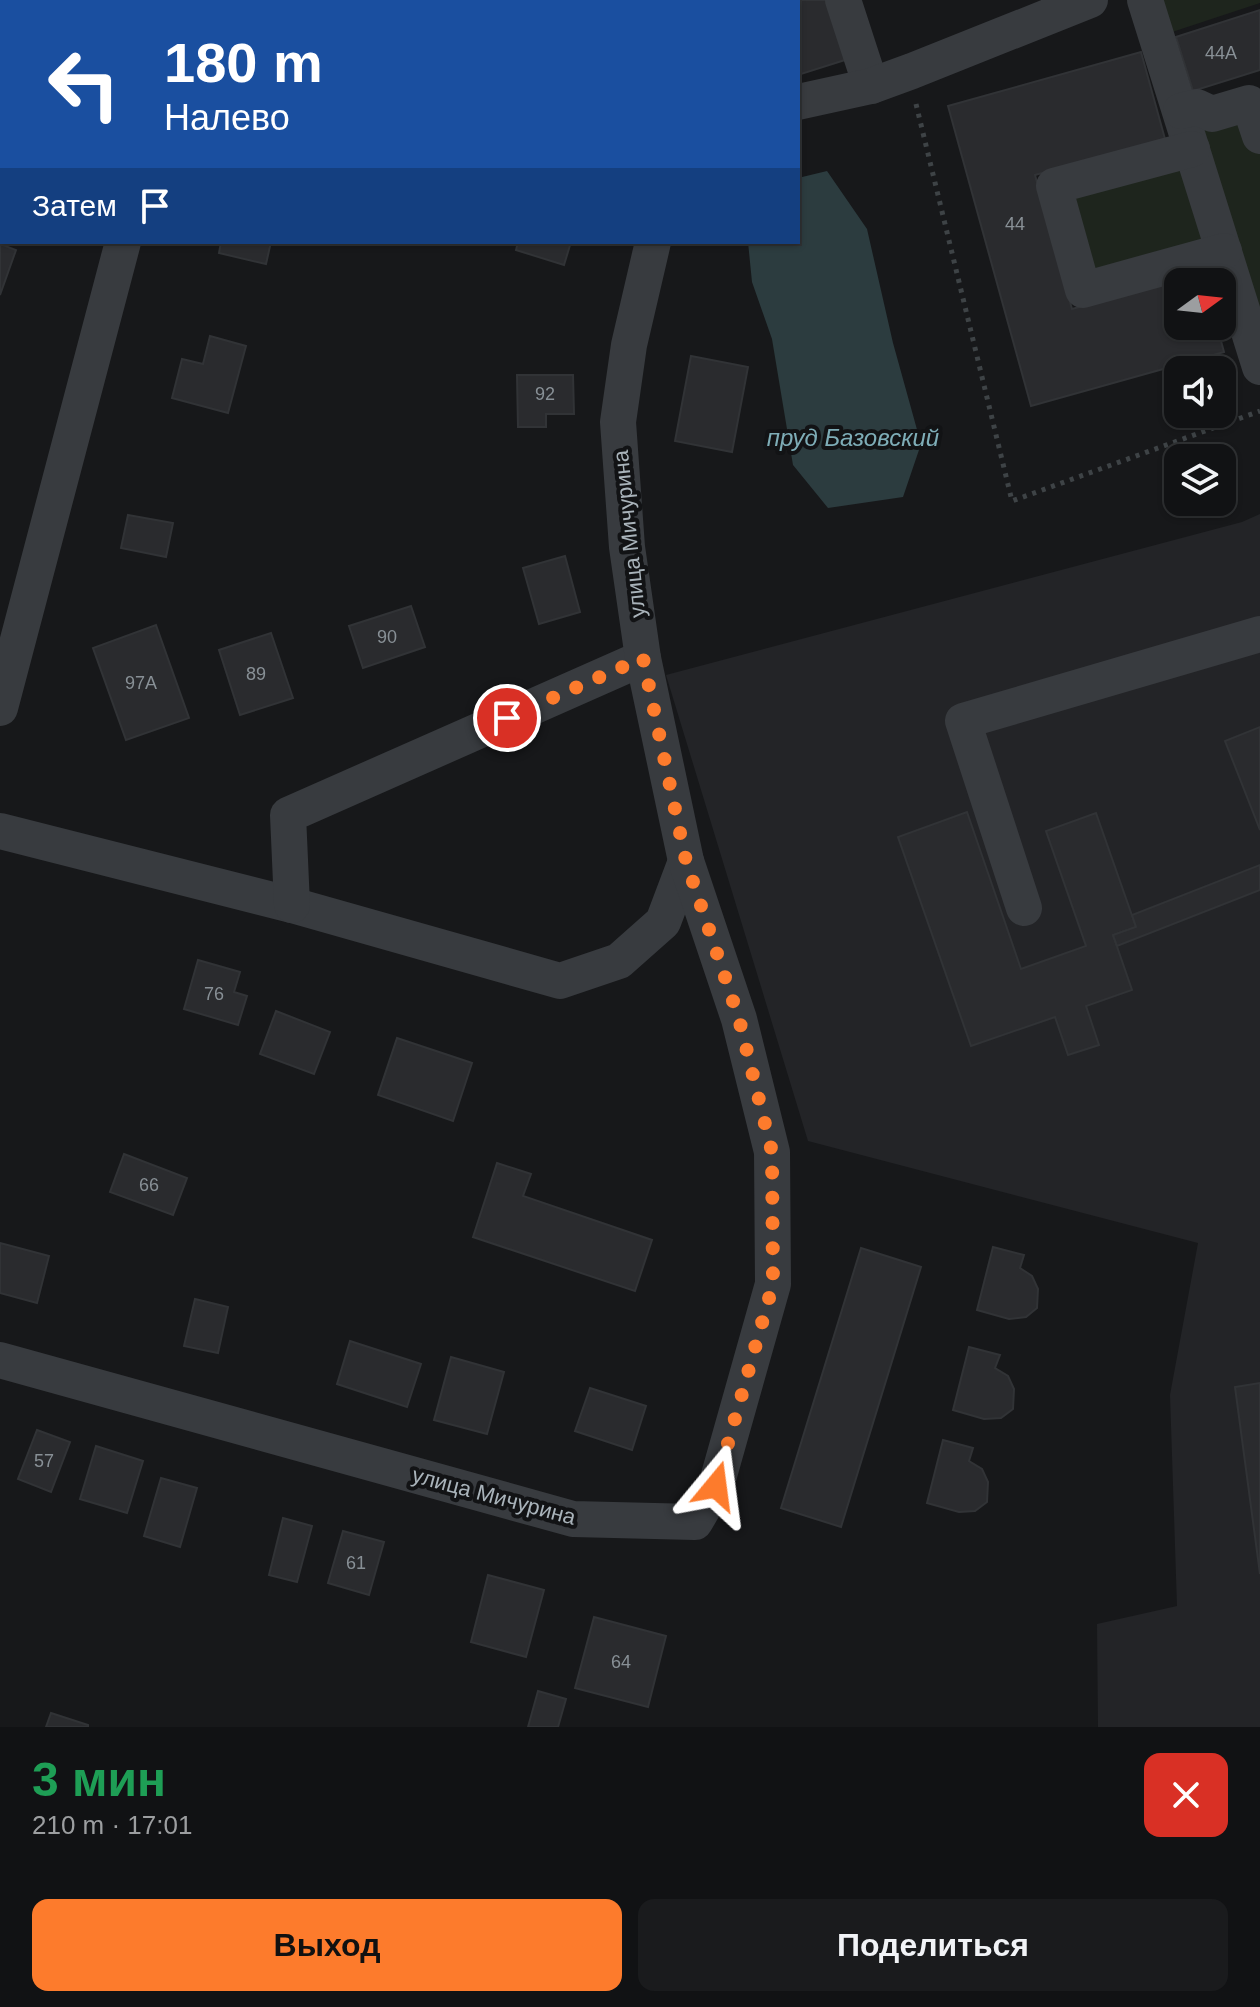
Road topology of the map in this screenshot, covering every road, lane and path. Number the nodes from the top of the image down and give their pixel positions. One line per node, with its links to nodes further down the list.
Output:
1 (843, 0): 4 (street)
2 (1090, 0): 4 (street)
3 (1145, 0): 7 (street)
4 (871, 86): 6 (street)
5 (915, 101): 15 (path)
6 (800, 102)
7 (1181, 111): 8 (street); 9 (street)
8 (1260, 136)
9 (1192, 149): 12 (street); 12 (street)
10 (122, 244): 18 (street)
11 (653, 244): 17 (street, улица Мичурина)
12 (1224, 251): 13 (street)
13 (1252, 301): 14 (street)
14 (1260, 367)
15 (1260, 411)
16 (1260, 634): 22 (street)
17 (643, 658): 20 (street, улица Мичурина); 21 (street)
18 (0, 708)
19 (0, 831): 21 (street)
20 (686, 861): 21 (street); 23 (street, улица Мичурина)
21 (292, 905)
22 (1024, 908)
23 (0, 1360)

